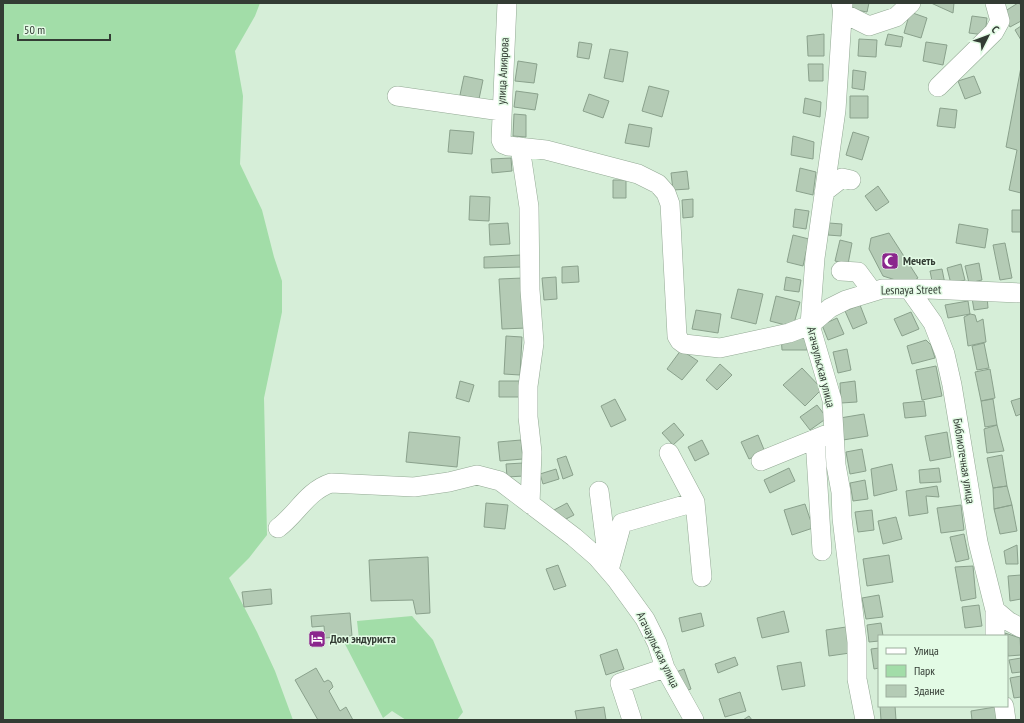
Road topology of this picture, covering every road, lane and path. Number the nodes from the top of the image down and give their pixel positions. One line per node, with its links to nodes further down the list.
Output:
1 (507, 3): 7 (street, улица Алиярова)
2 (911, 3): 4 (street)
3 (995, 3): 5 (street)
4 (842, 6): 11 (street, Агачаульская улица)
5 (938, 87)
6 (397, 96): 7 (street)
7 (501, 111): 8 (street, улица Алиярова)
8 (500, 140): 9 (street, Lesnaya Street)
9 (520, 147): 16 (street, Lesnaya Street); 23 (street)
10 (850, 180): 11 (street)
11 (824, 192): 16 (street, Агачаульская улица)
12 (841, 271): 14 (street)
13 (909, 289): 14 (street, Lesnaya Street); 15 (street, Lesnaya Street); 28 (street, Библиотечная улица)
14 (872, 291): 16 (street, Lesnaya Street)
15 (1021, 293)
16 (810, 324): 17 (street, Агачаульская улица)
17 (833, 431): 18 (street); 35 (street, Агачаульская улица)
18 (815, 439): 20 (street); 25 (street)
19 (669, 452): 22 (street)
20 (761, 461)
21 (598, 491): 26 (street)
22 (694, 502): 26 (street); 27 (street)
23 (530, 504): 24 (street, Агачаульская улица); 26 (street, Агачаульская улица)
24 (278, 528)
25 (822, 551)
26 (609, 570): 31 (street, Агачаульская улица)
27 (702, 577)
28 (995, 610): 29 (street); 30 (street, Библиотечная улица)
29 (1021, 628)
30 (995, 635)
31 (665, 668): 33 (street); 34 (street, Агачаульская улица)
32 (1004, 707): 36 (street)
33 (632, 720)
34 (694, 720)
35 (865, 720)
36 (1006, 720)

